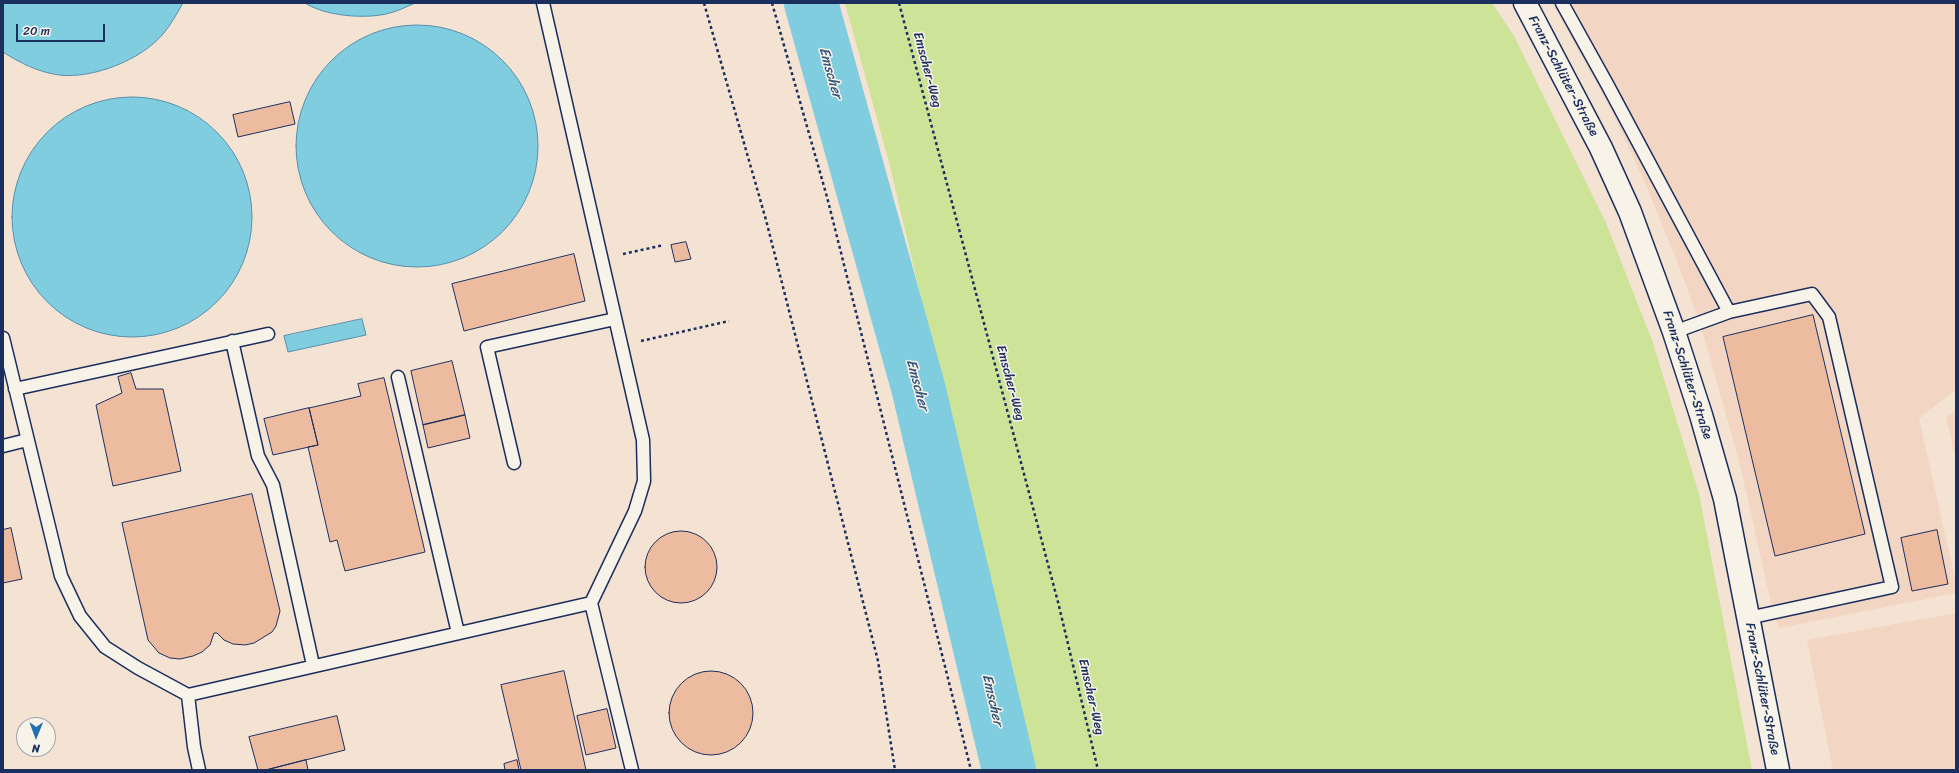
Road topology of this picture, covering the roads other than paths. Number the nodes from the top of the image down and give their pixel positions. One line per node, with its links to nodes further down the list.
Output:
1 (543, 3): 5 (lane)
2 (1525, 3): 6 (street, Franz-Schlüter-Straße)
3 (1562, 3): 4 (lane)
4 (1729, 312): 6 (lane); 16 (lane)
5 (615, 319): 14 (lane); 15 (lane)
6 (1674, 332): 16 (street, Franz-Schlüter-Straße)
7 (268, 334): 9 (lane)
8 (3, 338): 11 (lane)
9 (232, 341): 11 (lane); 18 (lane)
10 (398, 377): 17 (lane)
11 (15, 389): 12 (lane)
12 (27, 440): 13 (lane); 19 (lane)
13 (3, 446)
14 (514, 463)
15 (591, 603): 17 (lane); 21 (lane)
16 (1748, 618): 22 (street, Franz-Schlüter-Straße)
17 (458, 633): 18 (lane)
18 (313, 665): 19 (lane)
19 (188, 695): 20 (lane)
20 (199, 770)
21 (632, 770)
22 (1778, 770)

